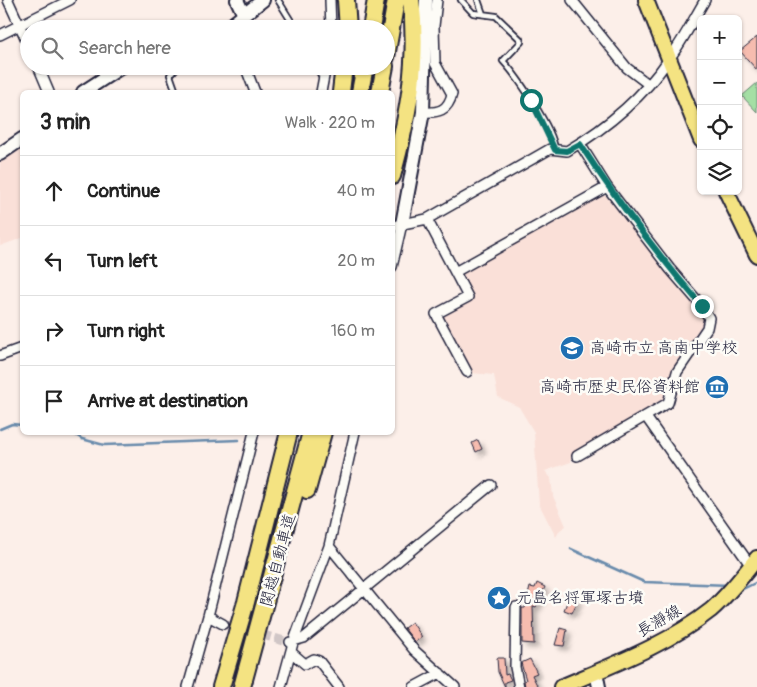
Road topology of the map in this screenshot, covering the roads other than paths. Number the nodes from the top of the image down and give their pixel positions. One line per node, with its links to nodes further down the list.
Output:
1 (8, 0): 27 (street)
2 (70, 0): 20 (street)
3 (237, 0): 19 (street)
4 (263, 0): 19 (street)
5 (278, 0): 22 (lane)
6 (330, 0): 23 (street)
7 (346, 0): 24 (highway)
8 (376, 0): 25 (highway)
9 (396, 0): 26 (highway)
10 (411, 0): 55 (highway)
11 (426, 0): 49 (street)
12 (437, 0): 49 (street)
13 (461, 0): 18 (lane)
14 (478, 0): 18 (lane)
15 (572, 0): 40 (street)
16 (646, 0): 29 (main road)
17 (705, 0): 29 (street)
18 (483, 14): 53 (lane)
19 (244, 15): 21 (street)
20 (28, 20)
21 (237, 20)
22 (290, 20)
23 (331, 20)
24 (347, 20)
25 (373, 20)
26 (392, 20)
27 (19, 24): 28 (street)
28 (0, 35)
29 (669, 60): 40 (street); 50 (main road)
30 (42, 75): 41 (street)
31 (110, 75): 42 (street)
32 (170, 75): 43 (lane)
33 (248, 75): 44 (street)
34 (321, 75): 39 (lane)
35 (325, 75): 39 (street)
36 (343, 75): 46 (highway)
37 (363, 75): 47 (highway)
38 (383, 75): 48 (highway)
39 (324, 80): 45 (street)
40 (648, 84): 52 (street)
41 (48, 90)
42 (88, 90)
43 (175, 90)
44 (254, 90)
45 (322, 90)
46 (341, 90)
47 (360, 90)
48 (380, 90)
49 (423, 112): 59 (street)
50 (697, 130)
51 (20, 140): 54 (street)
52 (580, 144): 53 (street); 56 (street)
53 (555, 150): 58 (street)
54 (0, 154)
55 (395, 165)
56 (607, 186): 62 (street); 66 (street)
57 (728, 195): 61 (main road)
58 (427, 219): 59 (street); 62 (street)
59 (397, 225): 60 (street)
60 (395, 242)
61 (757, 255)
62 (455, 272): 65 (street)
63 (20, 349): 64 (street)
64 (0, 356)
65 (467, 372)
66 (646, 417): 72 (street); 75 (street)
67 (253, 435): 79 (street)
68 (288, 435): 86 (highway, 関越自動車道)
69 (310, 435): 77 (highway, 関越自動車道)
70 (322, 435): 77 (highway)
71 (354, 435): 74 (street)
72 (577, 456)
73 (491, 485): 76 (street)
74 (329, 546): 76 (street); 81 (street)
75 (754, 562): 83 (main road, 長瀞線)
76 (365, 588): 81 (street); 84 (street)
77 (266, 605): 87 (highway, 関越自動車道)
78 (516, 607): 92 (street)
79 (208, 616): 80 (street); 85 (street)
80 (223, 624)
81 (290, 642): 82 (street)
82 (290, 652): 88 (street); 89 (street)
83 (596, 672): 93 (main road, 長瀞線); 94 (street)
84 (440, 673): 90 (street); 91 (street)
85 (188, 687)
86 (221, 687)
87 (242, 687)
88 (281, 687)
89 (339, 687)
90 (414, 687)
91 (455, 687)
92 (519, 687)
93 (560, 687)
94 (599, 687)

